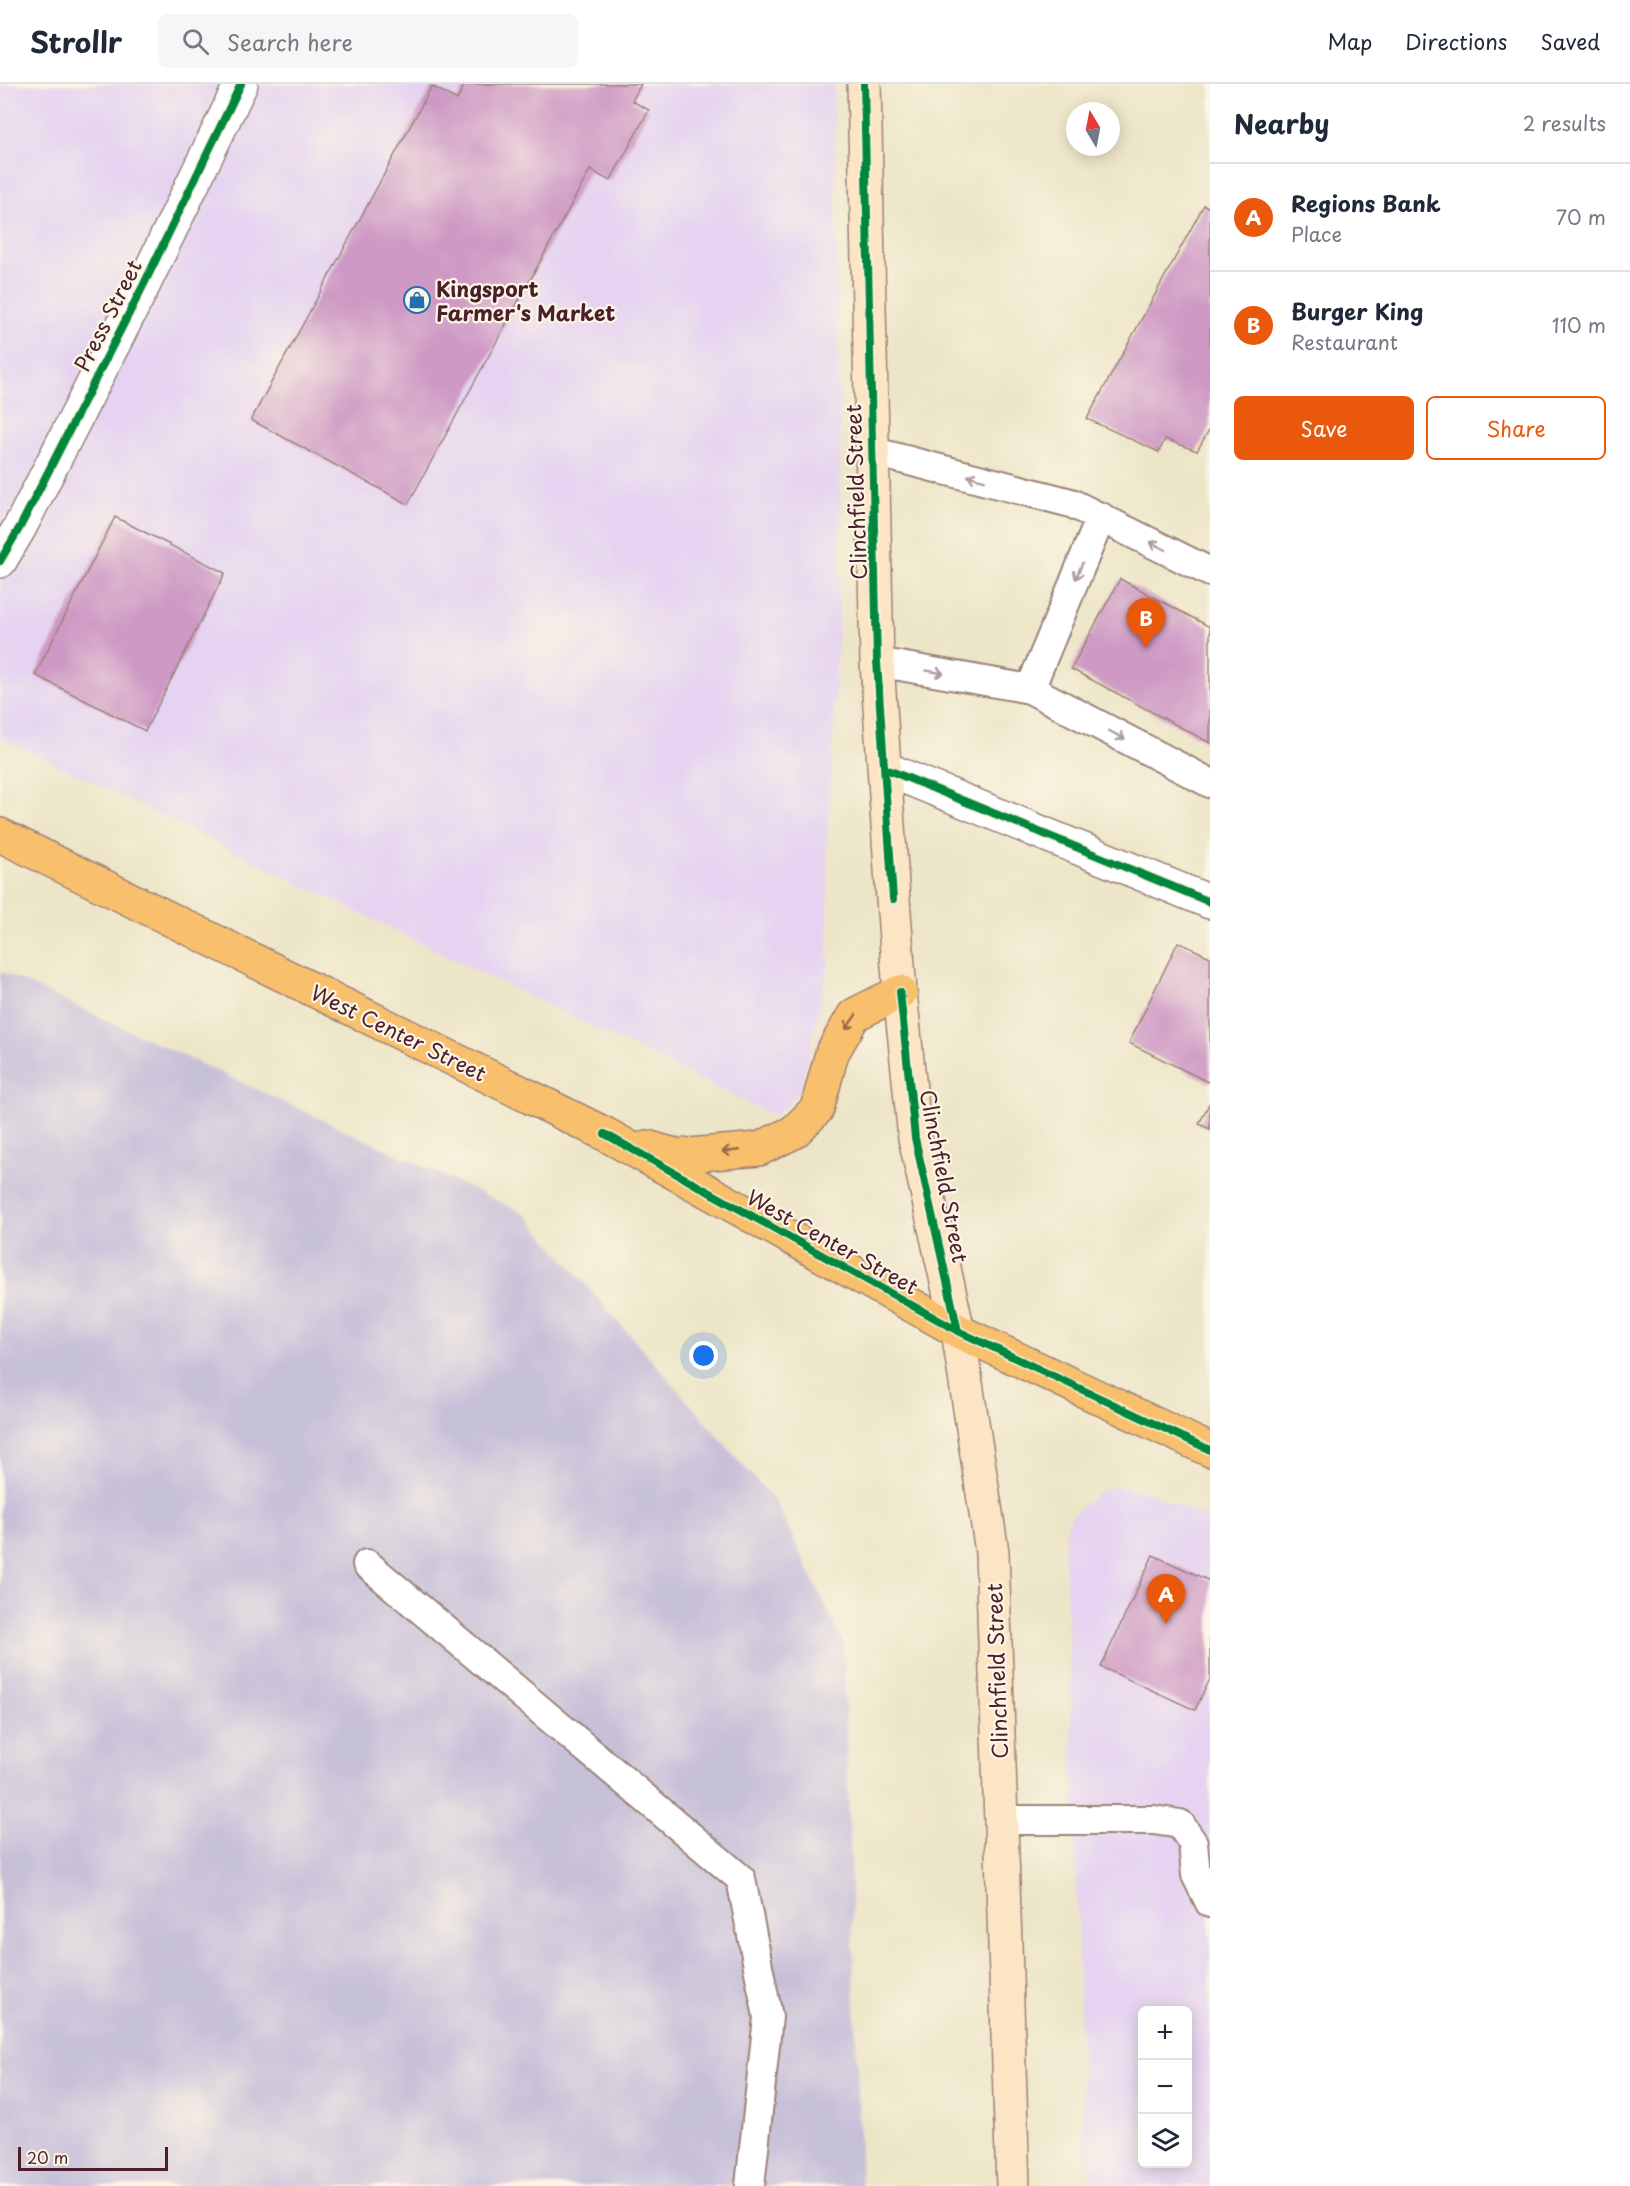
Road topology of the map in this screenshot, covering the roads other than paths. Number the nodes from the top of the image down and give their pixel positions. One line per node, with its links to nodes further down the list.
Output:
1 (241, 84): 5 (street, Press Street)
2 (864, 84): 3 (main road, Clinchfield Street)
3 (872, 452): 4 (lane, one-way to 3); 7 (main road, Clinchfield Street)
4 (1101, 518): 6 (lane, one-way to 4); 8 (lane, one-way to 8)
5 (0, 561)
6 (1209, 573)
7 (877, 662): 8 (lane, one-way to 8); 9 (main road, Clinchfield Street)
8 (1030, 689): 10 (lane, one-way to 10)
9 (886, 769): 12 (street); 13 (main road, Clinchfield Street)
10 (1210, 783)
11 (0, 835): 14 (main road, West Center Street)
12 (1210, 902)
13 (900, 992): 14 (main road, one-way to 14); 15 (main road, Clinchfield Street)
14 (604, 1134): 15 (main road, West Center Street)
15 (958, 1331): 16 (main road, West Center Street); 18 (main road, Clinchfield Street)
16 (1210, 1450)
17 (367, 1564): 20 (lane)
18 (1002, 1820): 19 (lane); 21 (main road, Clinchfield Street)
19 (1210, 1903)
20 (750, 2186)
21 (1013, 2186)

